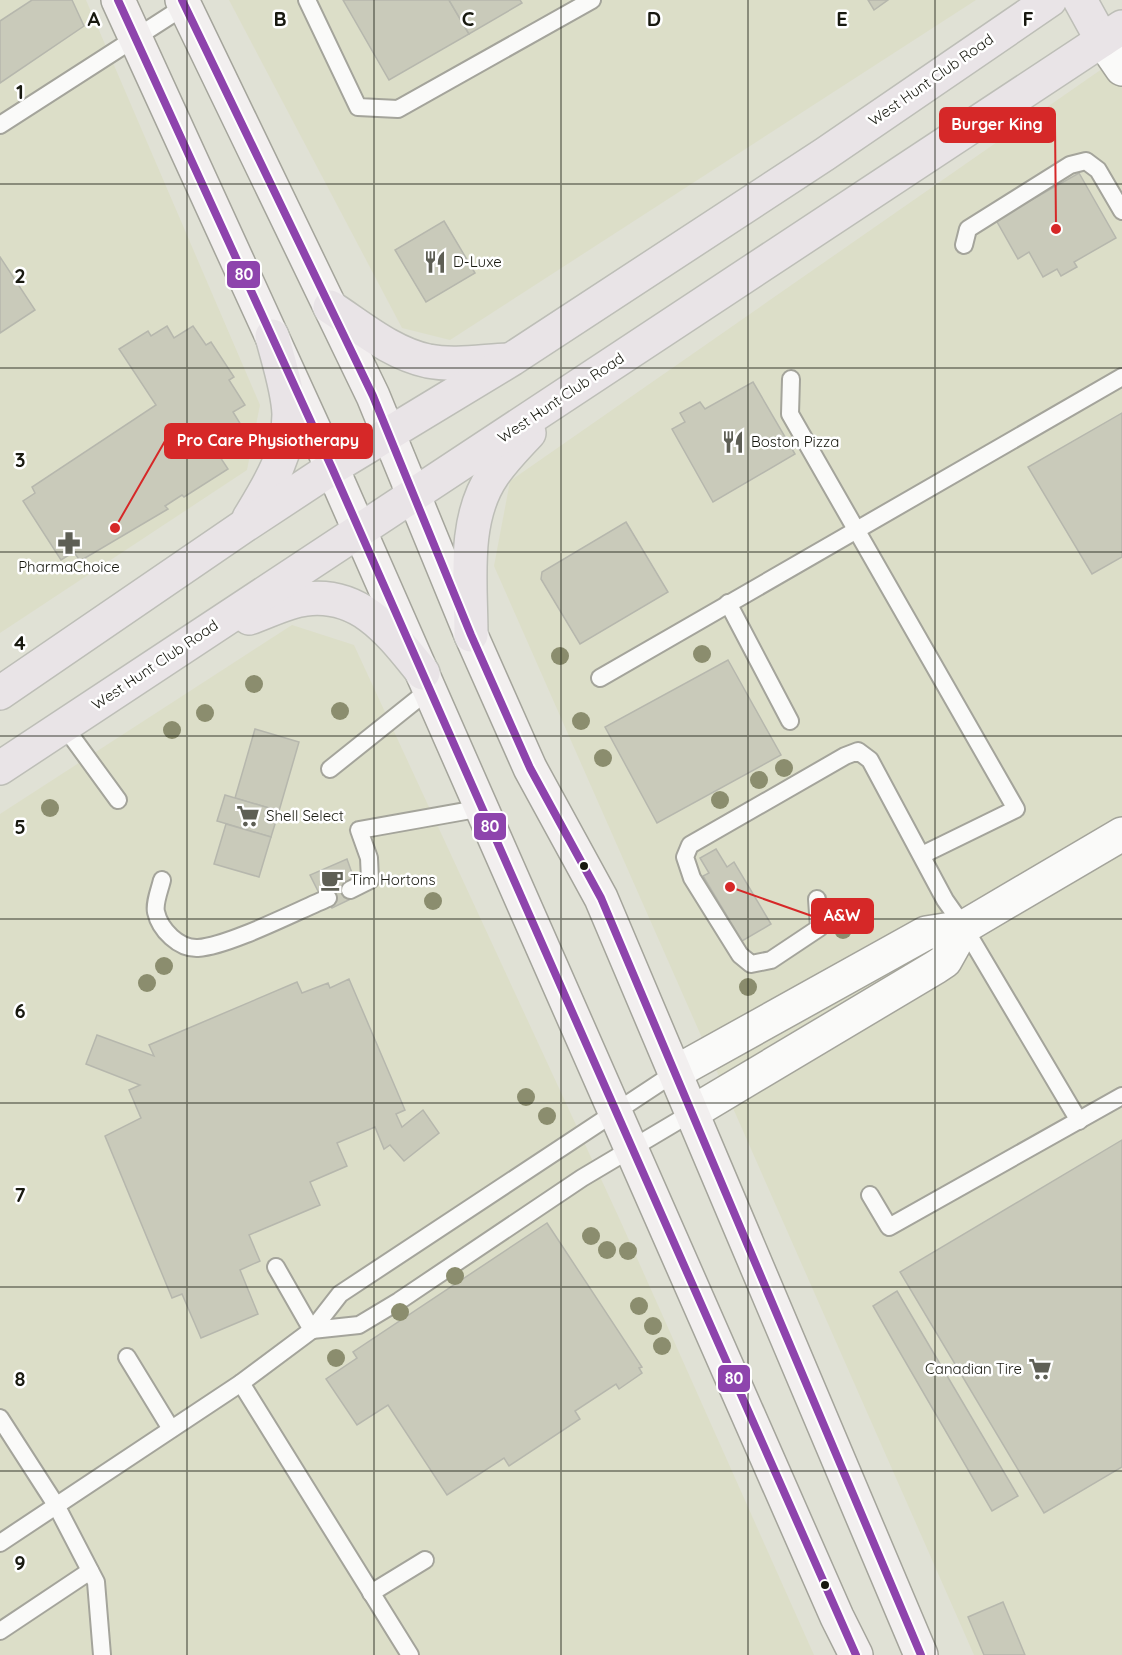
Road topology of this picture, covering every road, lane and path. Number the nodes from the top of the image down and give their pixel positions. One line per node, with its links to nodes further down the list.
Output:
1 (118, 0): 8 (main road)
2 (307, 0): 3 (lane)
3 (592, 0)
4 (1050, 0): 15 (main road, West Hunt Club Road)
5 (1080, 0): 7 (main road)
6 (184, 3): 8 (lane); 13 (main road)
7 (1112, 34): 9 (street); 18 (main road, West Hunt Club Road)
8 (137, 39): 10 (lane); 14 (main road)
9 (1122, 69)
10 (0, 125)
11 (1122, 211): 12 (lane)
12 (964, 245)
13 (330, 307): 15 (main road); 19 (main road)
14 (272, 336): 20 (main road); 22 (main road)
15 (512, 359): 19 (main road, West Hunt Club Road)
16 (1122, 377): 23 (lane)
17 (791, 379): 23 (lane)
18 (558, 400): 21 (main road, West Hunt Club Road); 26 (main road)
19 (388, 435): 20 (main road, West Hunt Club Road); 21 (main road)
20 (333, 468): 22 (main road, West Hunt Club Road); 24 (main road)
21 (414, 496): 24 (main road, West Hunt Club Road); 26 (main road)
22 (244, 526): 30 (main road, West Hunt Club Road)
23 (857, 529): 25 (lane); 38 (lane)
24 (359, 532): 27 (main road, West Hunt Club Road); 29 (main road)
25 (728, 603): 28 (lane); 31 (lane)
26 (471, 635): 44 (main road)
27 (199, 636): 29 (main road); 32 (main road, West Hunt Club Road)
28 (600, 678)
29 (426, 681): 34 (lane); 36 (main road)
30 (0, 693)
31 (790, 721)
32 (64, 726): 33 (main road, West Hunt Club Road); 35 (lane)
33 (0, 768)
34 (330, 769)
35 (118, 800)
36 (482, 808): 40 (lane); 46 (main road)
37 (1122, 834): 43 (street)
38 (922, 855): 42 (lane); 43 (lane)
39 (162, 880): 41 (lane)
40 (350, 890)
41 (328, 898)
42 (817, 899)
43 (964, 927): 44 (street); 47 (street); 48 (lane)
44 (676, 1072): 46 (lane); 47 (main road)
45 (1122, 1096): 48 (lane)
46 (615, 1111): 49 (main road); 52 (lane)
47 (693, 1112): 49 (lane); 66 (main road)
48 (1079, 1121): 50 (lane)
49 (632, 1149): 52 (lane); 65 (main road)
50 (870, 1195)
51 (276, 1267): 52 (lane)
52 (312, 1329): 54 (lane)
53 (127, 1357): 56 (lane)
54 (241, 1383): 56 (lane); 61 (lane)
55 (0, 1418): 57 (lane)
56 (171, 1429): 57 (lane)
57 (56, 1505): 58 (lane); 60 (lane)
58 (0, 1543)
59 (425, 1560): 61 (lane)
60 (90, 1571): 62 (lane); 63 (lane)
61 (371, 1593): 64 (lane)
62 (0, 1631)
63 (102, 1655)
64 (410, 1655)
65 (856, 1655)
66 (921, 1655)

